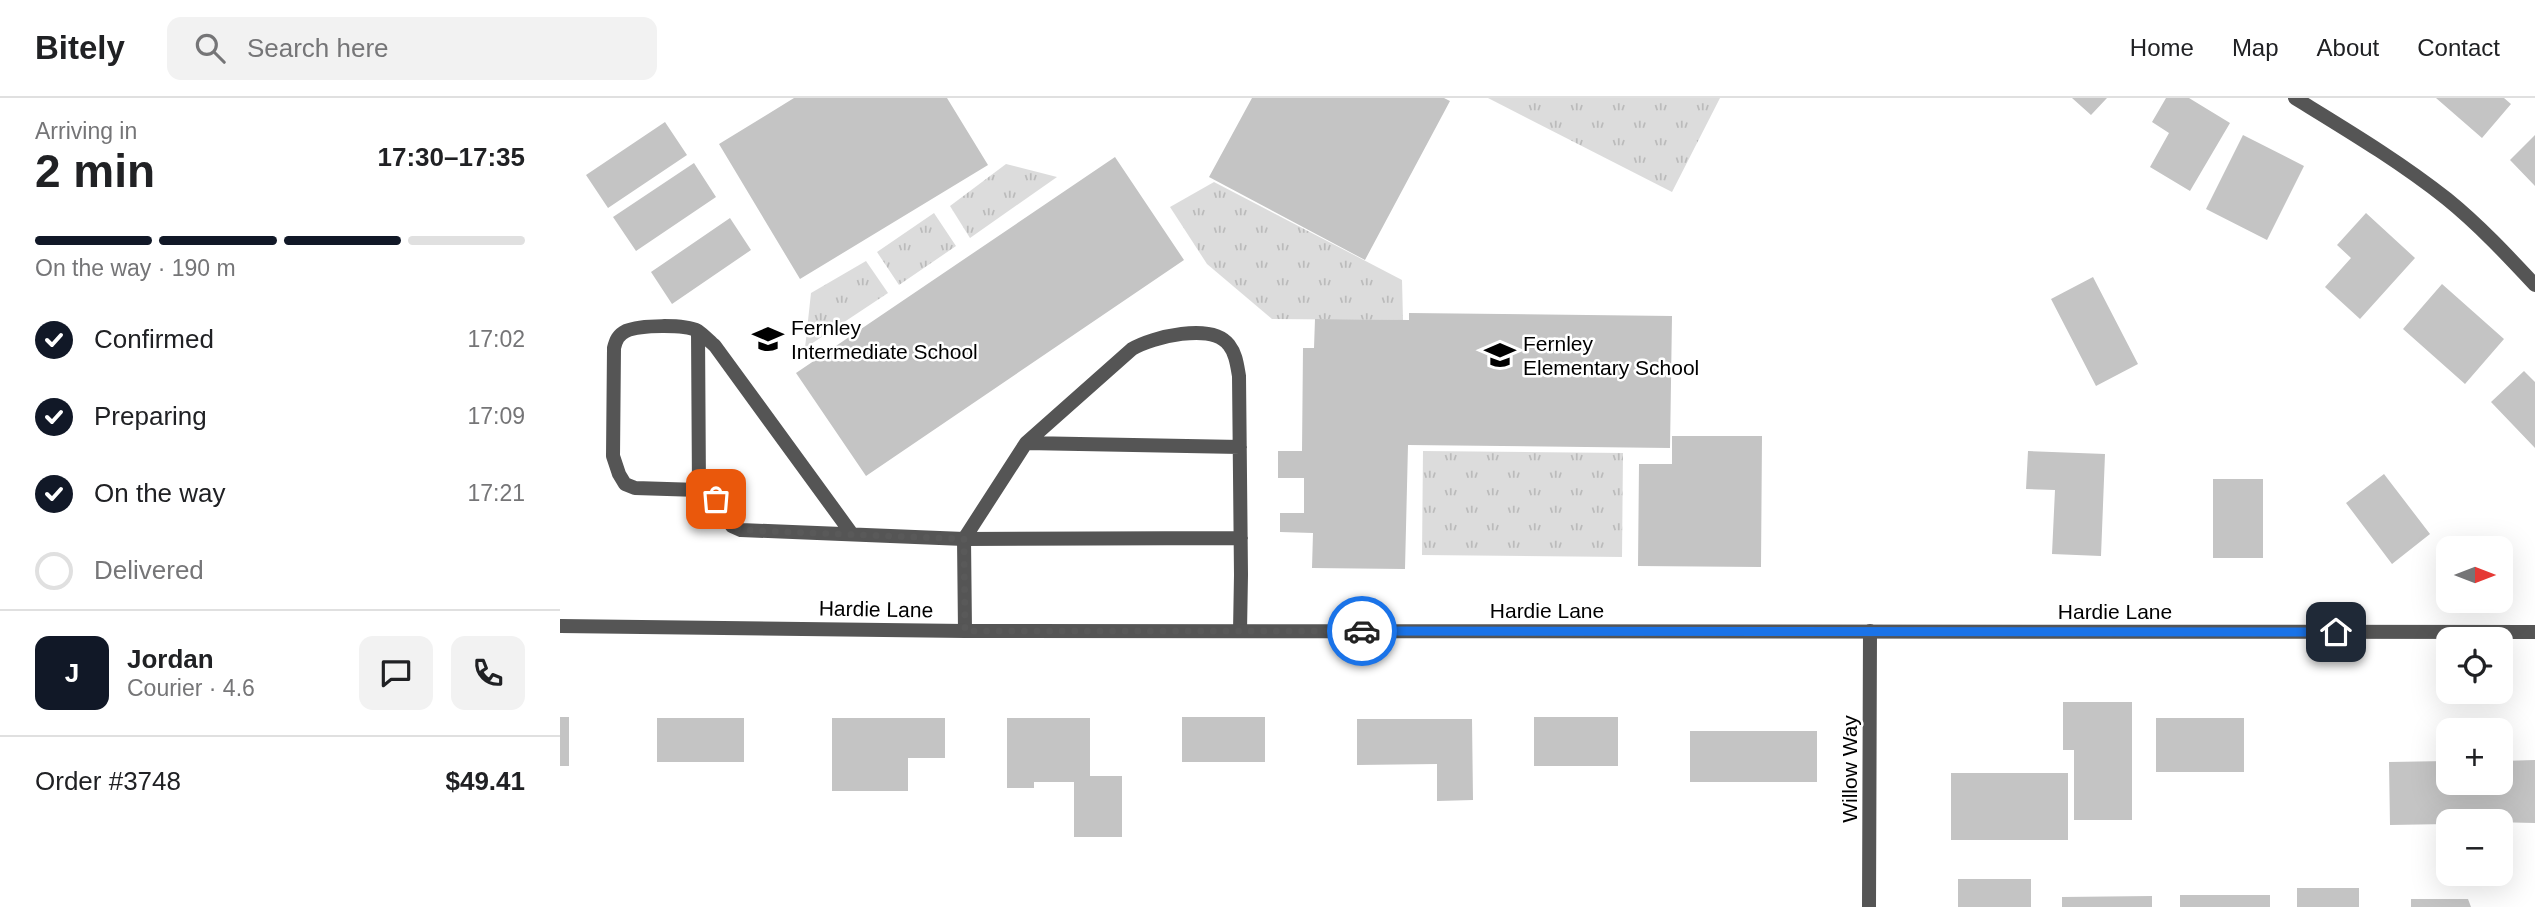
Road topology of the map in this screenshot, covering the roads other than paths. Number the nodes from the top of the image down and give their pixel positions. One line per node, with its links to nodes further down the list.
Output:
1 (2295, 98): 2 (street)
2 (2535, 285)
3 (698, 332): 6 (street); 6 (street); 7 (street)
4 (1026, 443): 5 (street); 5 (street); 9 (street)
5 (1240, 447): 8 (street)
6 (699, 490): 7 (street)
7 (852, 534): 9 (street)
8 (1241, 538): 9 (street); 12 (street)
9 (964, 539): 11 (street)
10 (560, 626): 11 (street, Hardie Lane)
11 (965, 631): 12 (street, Hardie Lane)
12 (1240, 631): 13 (street, Hardie Lane)
13 (1870, 631): 14 (street, Hardie Lane); 15 (street, Willow Way)
14 (2535, 632)
15 (1869, 907)

